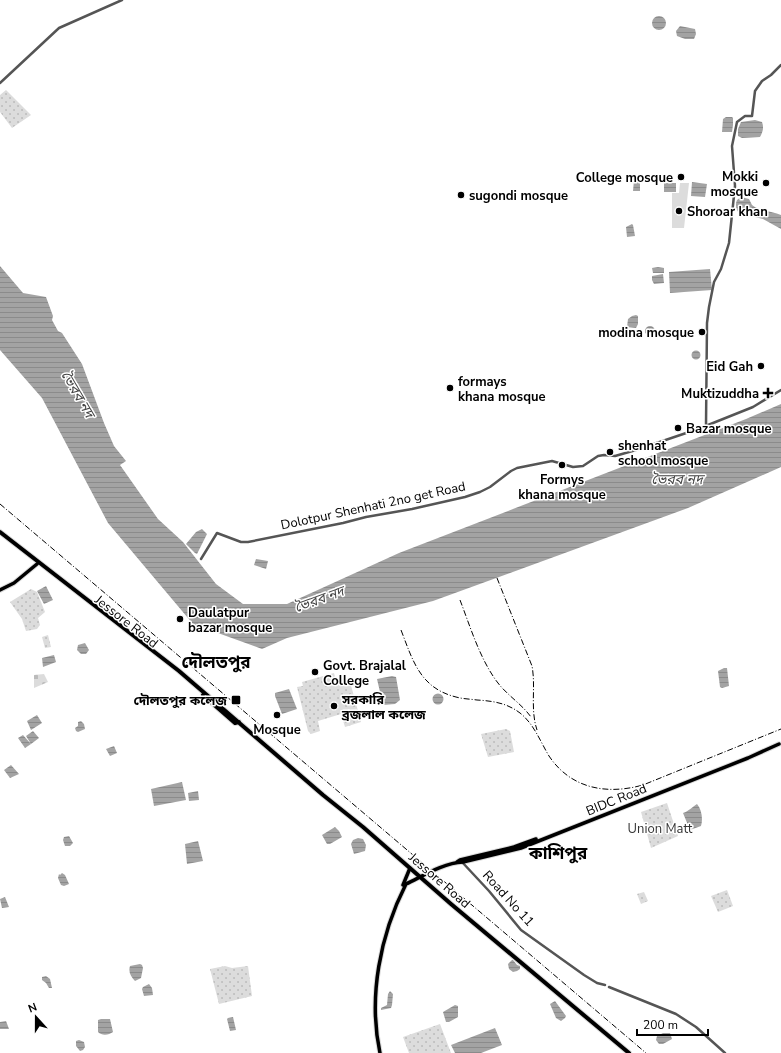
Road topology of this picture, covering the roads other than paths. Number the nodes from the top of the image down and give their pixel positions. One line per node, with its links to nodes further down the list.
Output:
1 (122, 0): 3 (street)
2 (781, 65): 5 (street)
3 (0, 83)
4 (781, 390): 5 (street, Dolotpur Shenhati 2no get Road)
5 (706, 425): 8 (street, Dolotpur Shenhati 2no get Road)
6 (0, 532): 11 (highway, Jessore Road)
7 (0, 536): 9 (highway, Jessore Road)
8 (201, 559)
9 (37, 564): 10 (main road); 11 (highway, Jessore Road)
10 (0, 590)
11 (239, 722): 15 (highway, Jessore Road)
12 (780, 743): 13 (street); 14 (main road, BIDC Road)
13 (781, 749)
14 (460, 861): 16 (main road, BIDC Road); 17 (street, Road No 11)
15 (410, 868): 16 (highway, Jessore Road); 19 (main road)
16 (421, 877): 19 (main road, BIDC Road); 20 (highway, Jessore Road)
17 (605, 985)
18 (609, 987): 21 (street)
19 (379, 1053)
20 (629, 1053)
21 (725, 1053)

